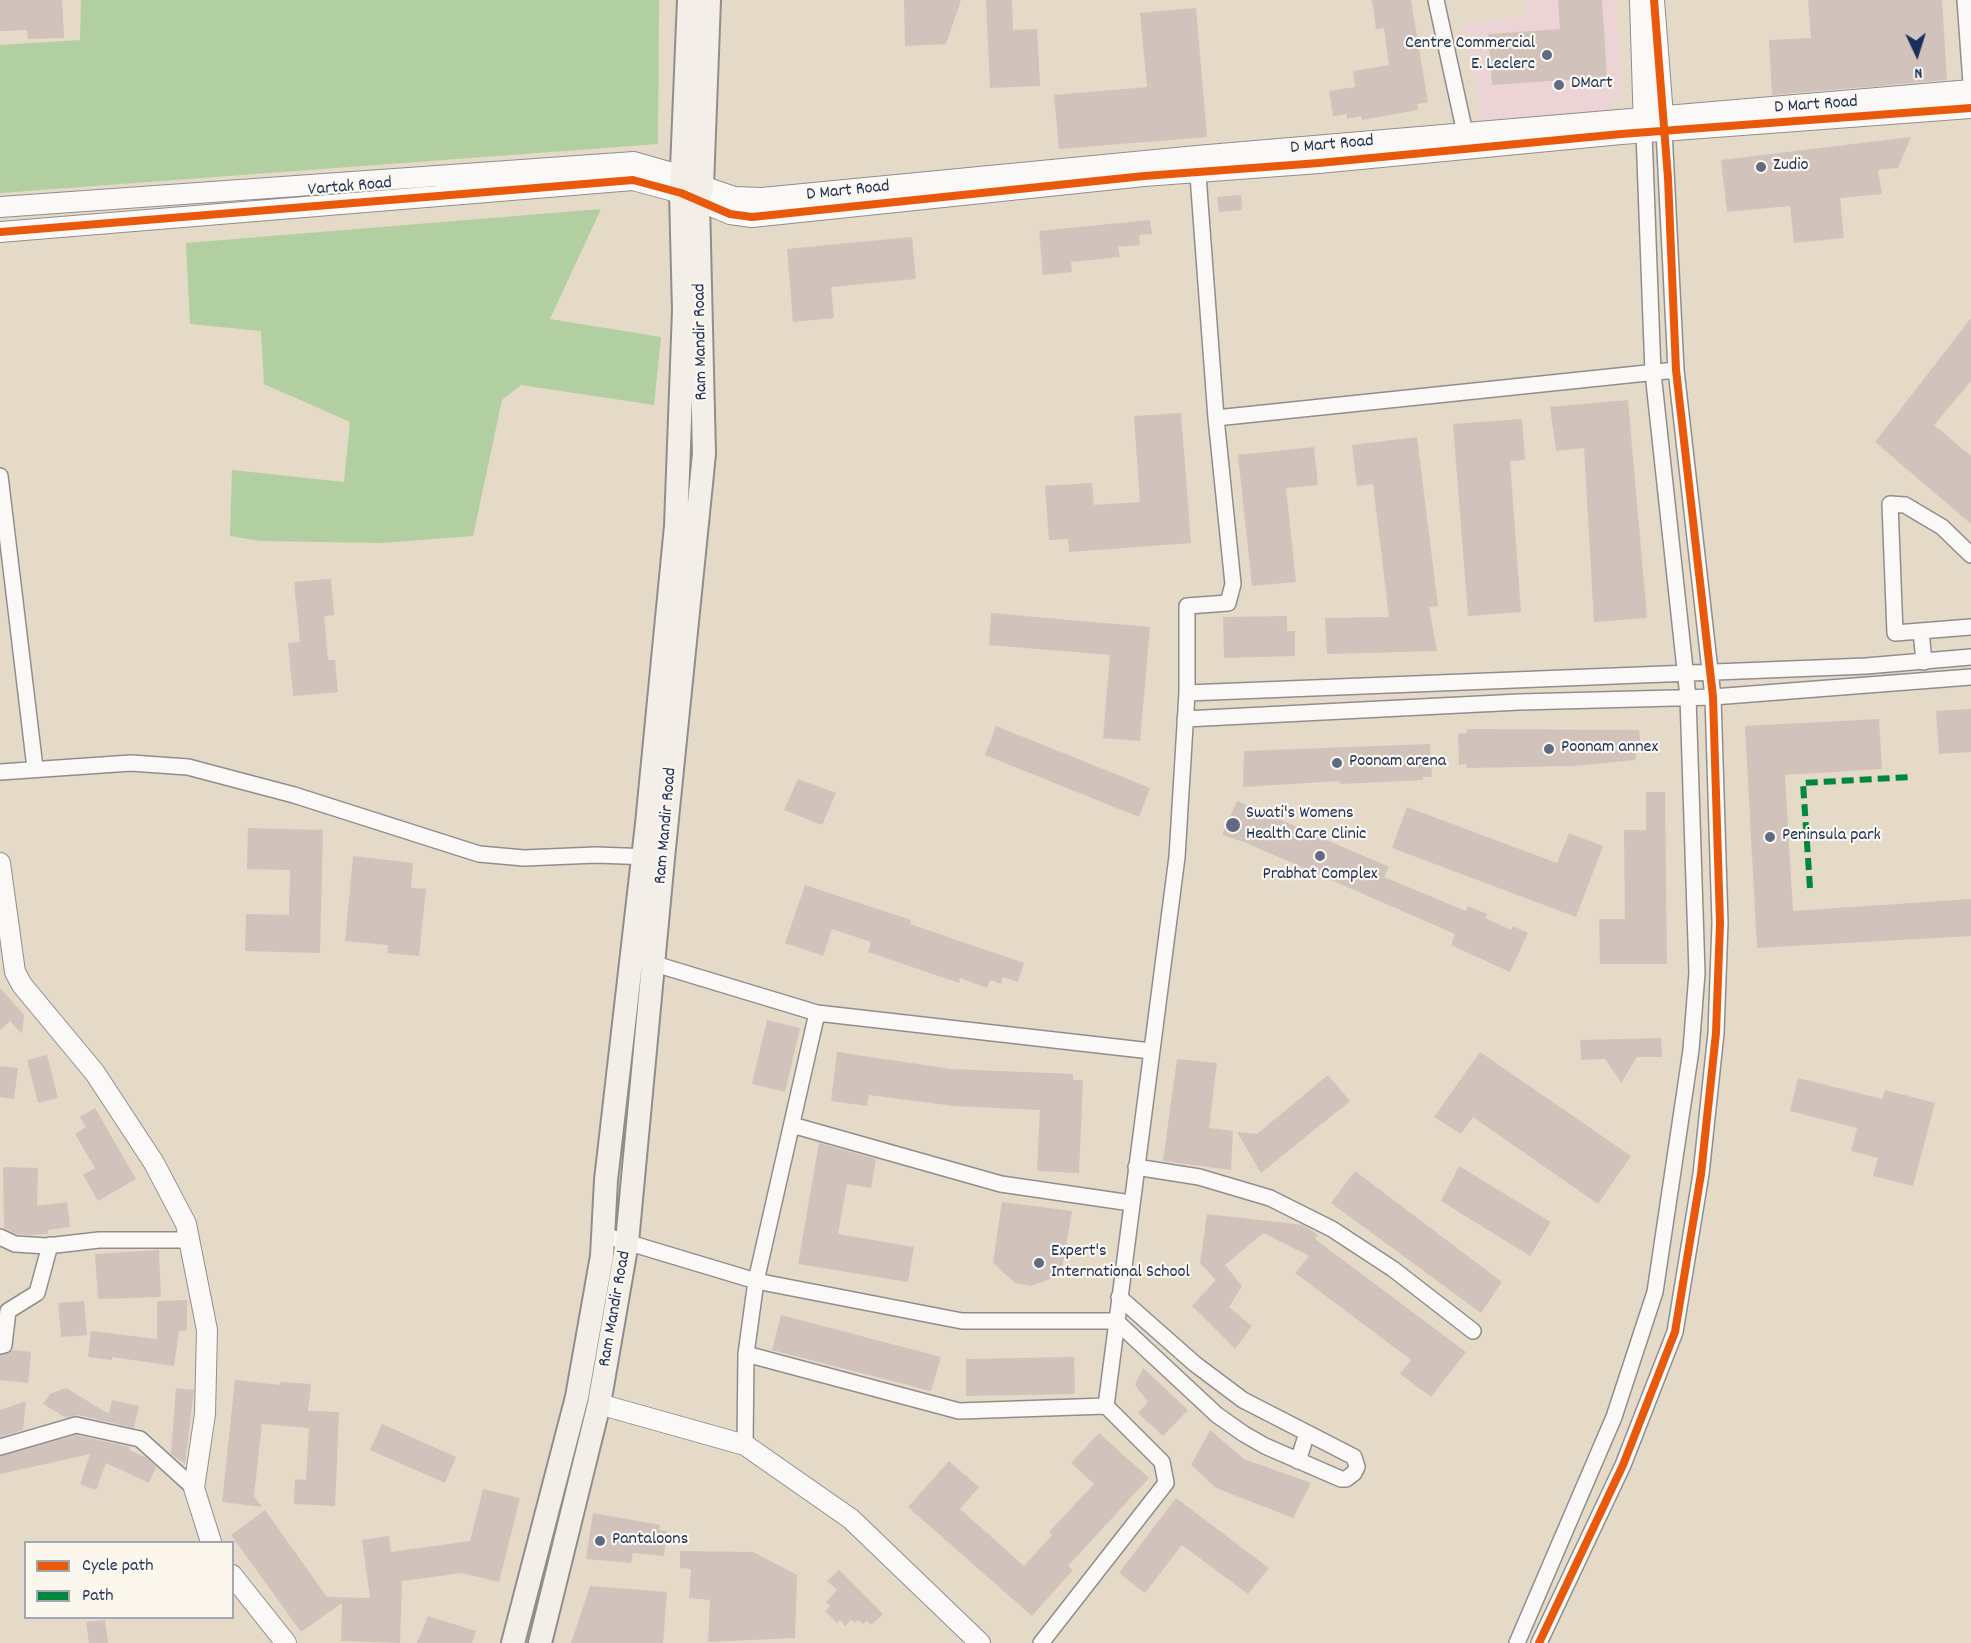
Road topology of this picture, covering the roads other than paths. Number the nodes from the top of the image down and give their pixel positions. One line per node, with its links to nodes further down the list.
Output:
1 (688, 0): 13 (main road)
2 (709, 0): 13 (main road)
3 (1436, 0): 11 (street)
4 (1640, 0): 10 (street)
5 (1654, 0): 10 (street)
6 (1965, 0): 7 (street)
7 (1971, 83)
8 (1971, 90): 10 (street, D Mart Road)
9 (1971, 108): 10 (street, D Mart Road)
10 (1654, 124): 11 (street, D Mart Road); 12 (street, D Mart Road); 16 (street); 17 (street)
11 (1465, 134): 12 (street, D Mart Road)
12 (1197, 165): 13 (street, D Mart Road); 18 (street)
13 (691, 189): 14 (street, Vartak Road); 15 (street, Vartak Road); 34 (main road)
14 (0, 207)
15 (0, 232)
16 (1676, 370): 17 (street); 25 (street)
17 (1653, 373): 18 (street); 26 (street)
18 (1216, 418): 28 (street)
19 (0, 476): 32 (street)
20 (1971, 555): 22 (street)
21 (1971, 627): 22 (street)
22 (1921, 632): 24 (street)
23 (1971, 657): 24 (street)
24 (1924, 662): 25 (street)
25 (1712, 672): 26 (street); 30 (street)
26 (1686, 673): 28 (street); 29 (street)
27 (1971, 677): 30 (street)
28 (1186, 693): 31 (street)
29 (1688, 697): 30 (street); 31 (street); 41 (street)
30 (1713, 697): 42 (street)
31 (1185, 719): 40 (street)
32 (35, 768): 33 (street); 34 (street)
33 (0, 772)
34 (653, 857): 37 (main road); 38 (main road, Ram Mandir Road)
35 (0, 863): 36 (street)
36 (6, 954): 50 (street)
37 (630, 959): 38 (street); 48 (main road)
38 (654, 962): 39 (street); 51 (main road, Ram Mandir Road)
39 (817, 1013): 40 (street); 43 (street)
40 (1151, 1051): 44 (street)
41 (1687, 1077): 42 (street); 45 (street)
42 (1711, 1079): 46 (street)
43 (792, 1125): 47 (street); 53 (street)
44 (1136, 1167): 47 (street); 56 (street)
45 (1669, 1199): 46 (street); 67 (street)
46 (1696, 1202): 68 (street)
47 (1131, 1203): 54 (street)
48 (603, 1235): 51 (street); 71 (main road)
49 (0, 1237): 52 (street)
50 (190, 1240): 52 (street); 65 (street)
51 (627, 1242): 53 (street); 59 (main road, Ram Mandir Road)
52 (50, 1245): 57 (street)
53 (756, 1281): 55 (street); 58 (street)
54 (1119, 1298): 55 (street); 61 (street)
55 (1116, 1321): 60 (street); 64 (street)
56 (1473, 1331)
57 (0, 1346)
58 (746, 1354): 60 (street); 62 (street)
59 (599, 1404): 62 (street); 72 (main road, Ram Mandir Road)
60 (1106, 1406): 74 (street)
61 (1307, 1433): 64 (street); 64 (street)
62 (745, 1446): 73 (street)
63 (0, 1447): 65 (street)
64 (1298, 1461)
65 (194, 1488): 66 (street)
66 (211, 1541)
67 (1559, 1546): 68 (street); 75 (street)
68 (1579, 1558): 76 (street)
69 (234, 1578): 70 (street)
70 (286, 1643)
71 (513, 1643)
72 (540, 1643)
73 (980, 1643)
74 (1041, 1643)
75 (1517, 1643)
76 (1539, 1643)

